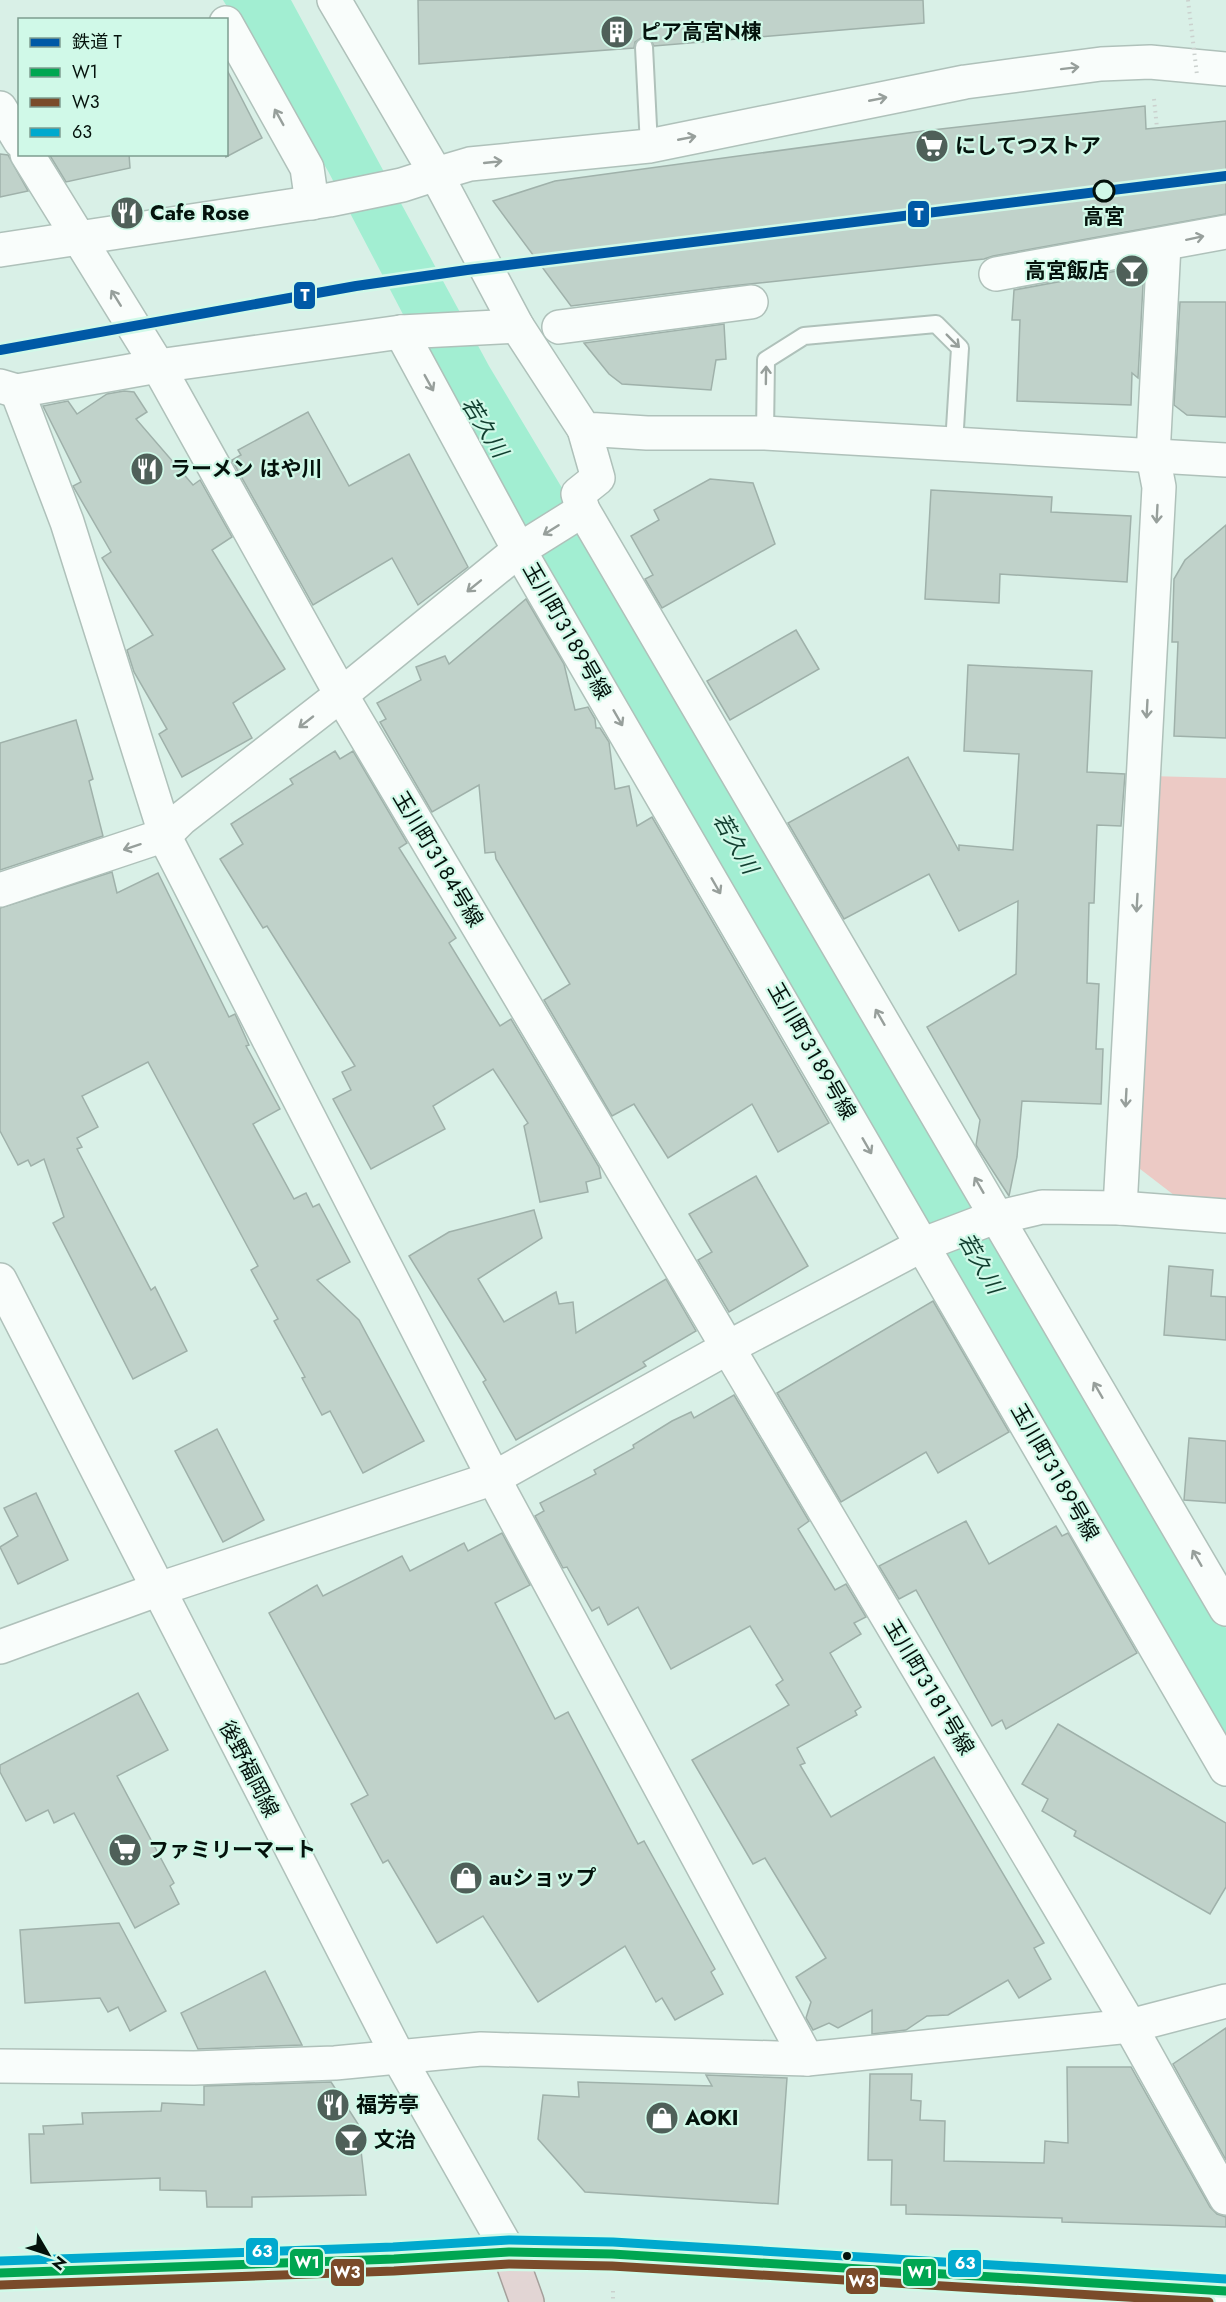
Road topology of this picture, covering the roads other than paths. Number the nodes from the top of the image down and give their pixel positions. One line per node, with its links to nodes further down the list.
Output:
1 (213, 0): 3 (street)
2 (334, 0): 11 (street)
3 (223, 18)
4 (228, 26): 12 (street, one-way to 4)
5 (644, 47): 9 (lane)
6 (1211, 72): 9 (street, one-way to 6)
7 (0, 108): 8 (street)
8 (18, 138)
9 (649, 146): 11 (street, one-way to 9)
10 (28, 156): 14 (street, 玉川町３１８４号線)
11 (436, 174): 12 (street); 19 (street)
12 (320, 201): 14 (street)
13 (1226, 232): 15 (street, one-way to 13)
14 (79, 239): 16 (street); 22 (street, 玉川町３１８４号線, one-way to 14)
15 (1164, 245): 17 (street); 27 (street)
16 (0, 250)
17 (1002, 274)
18 (751, 302): 20 (street)
19 (518, 326): 21 (street); 24 (street)
20 (559, 327)
21 (401, 332): 22 (street); 30 (street, 玉川町３１８９号線, one-way to 30)
22 (158, 366): 23 (street); 31 (street, 玉川町３１８４号線)
23 (8, 388): 32 (street)
24 (585, 429): 25 (street); 29 (street)
25 (765, 433): 26 (street); 26 (lane, one-way to 26)
26 (954, 444): 27 (street)
27 (1153, 456): 28 (street); 34 (street, one-way to 34)
28 (1226, 460)
29 (583, 510): 30 (street, one-way to 30); 36 (street, one-way to 29)
30 (519, 550): 31 (street, one-way to 31); 37 (street, 玉川町３１８９号線, one-way to 37)
31 (342, 694): 32 (street, one-way to 32); 39 (street, 玉川町３１８４号線)
32 (165, 835): 33 (street, one-way to 33); 40 (street)
33 (0, 890)
34 (1120, 1208): 35 (street); 36 (street)
35 (1226, 1216)
36 (992, 1218): 37 (street); 42 (street, one-way to 36)
37 (924, 1244): 39 (street); 44 (street, 玉川町３１８９号線)
38 (0, 1280): 41 (street, 後野福岡線)
39 (727, 1348): 40 (street); 46 (street, 玉川町３１８１号線)
40 (494, 1478): 41 (street); 48 (street)
41 (159, 1589): 43 (street); 47 (street, 後野福岡線)
42 (1226, 1609)
43 (0, 1647)
44 (1226, 1769)
45 (1226, 2001): 46 (street)
46 (1130, 2026): 48 (street); 50 (street, 玉川町３１８１号線)
47 (399, 2058): 48 (street); 49 (street); 51 (street, 後野福岡線)
48 (807, 2058)
49 (0, 2066)
50 (1226, 2198)
51 (509, 2252): 52 (highway); 53 (street); 54 (highway)
52 (0, 2273)
53 (1226, 2290)
54 (527, 2302)

